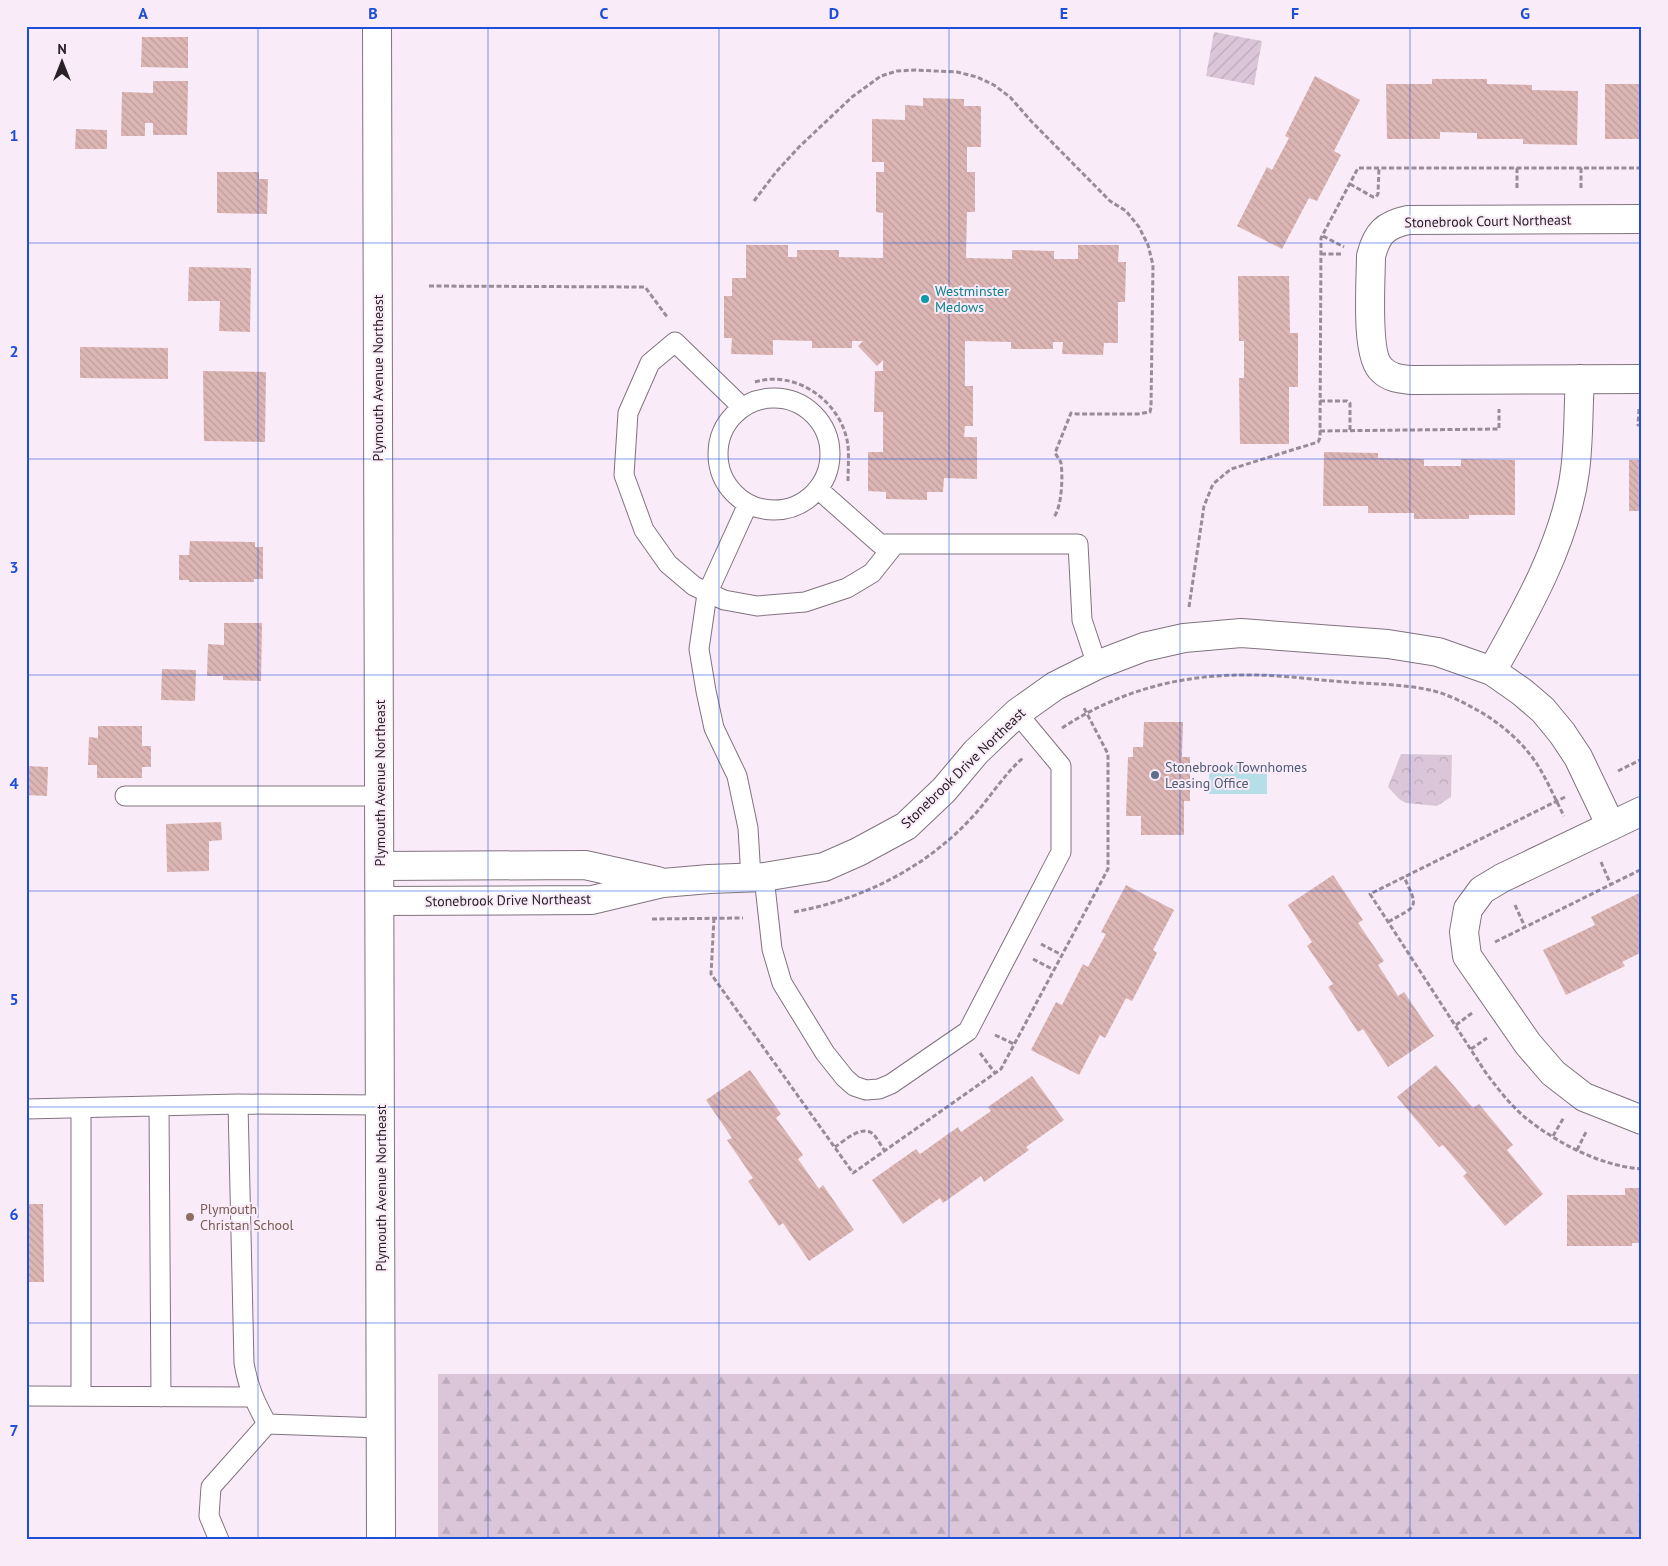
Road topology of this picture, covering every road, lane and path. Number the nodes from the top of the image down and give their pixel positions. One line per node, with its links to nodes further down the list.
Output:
1 (377, 26): 33 (street, Plymouth Avenue Northeast)
2 (1379, 168): 3 (path)
3 (1350, 184)
4 (754, 202): 23 (path)
5 (1642, 219): 12 (street, Stonebrook Court Northeast)
6 (1323, 236): 7 (path)
7 (1349, 249)
8 (1321, 254): 9 (path)
9 (1347, 254)
10 (429, 286): 11 (path)
11 (671, 322)
12 (1580, 379): 13 (street, Stonebrook Court Northeast); 27 (street)
13 (1642, 379)
14 (754, 383): 20 (path)
15 (1320, 401): 18 (path)
16 (742, 407): 21 (lane); 22 (lane); 25 (lane)
17 (1499, 429): 18 (path)
18 (1350, 430): 19 (path)
19 (1320, 431)
20 (848, 482)
21 (818, 489): 22 (lane); 24 (lane)
22 (748, 504): 25 (lane)
23 (1048, 522)
24 (895, 544): 25 (lane); 26 (lane)
25 (707, 594): 40 (lane)
26 (1097, 665): 27 (street, Stonebrook Drive Northeast); 28 (street, Stonebrook Drive Northeast)
27 (1492, 672): 35 (street, Stonebrook Drive Northeast)
28 (1070, 679): 29 (path); 30 (street, Stonebrook Drive Northeast)
29 (1087, 712): 31 (path); 36 (path); 49 (path)
30 (1017, 713): 31 (lane); 40 (street, Stonebrook Drive Northeast)
31 (1042, 744): 43 (path); 43 (lane)
32 (125, 796): 33 (lane)
33 (380, 796): 37 (street, Plymouth Avenue Northeast)
34 (1642, 811): 35 (street)
35 (1611, 826): 36 (street)
36 (1577, 843): 50 (street)
37 (380, 866): 41 (street, Stonebrook Drive Northeast); 42 (street, Plymouth Avenue Northeast)
38 (1642, 870): 50 (path)
39 (1404, 877): 46 (path)
40 (758, 878): 41 (street, Stonebrook Drive Northeast); 43 (lane)
41 (663, 883): 42 (street, Stonebrook Drive Northeast)
42 (380, 901): 57 (street, Plymouth Avenue Northeast)
43 (768, 916): 44 (path)
44 (714, 918): 45 (path); 62 (path)
45 (644, 919)
46 (1388, 922)
47 (1037, 943): 49 (path)
48 (1030, 955): 51 (path)
49 (1062, 955): 51 (path)
50 (1467, 956): 61 (street)
51 (1054, 970): 53 (path)
52 (992, 1034): 53 (path)
53 (1014, 1044): 55 (path)
54 (978, 1048): 55 (path)
55 (995, 1073): 63 (path)
56 (238, 1104): 57 (lane); 58 (lane); 69 (lane)
57 (381, 1105): 71 (street, Plymouth Avenue Northeast)
58 (159, 1106): 59 (lane); 68 (lane)
59 (81, 1108): 60 (lane); 67 (lane)
60 (26, 1109)
61 (1642, 1120)
62 (835, 1147): 63 (path); 63 (path)
63 (885, 1151)
64 (1585, 1154): 65 (path)
65 (1642, 1169)
66 (26, 1396): 67 (lane)
67 (81, 1396): 68 (lane)
68 (161, 1397): 69 (lane)
69 (252, 1397): 70 (lane)
70 (267, 1424): 71 (lane); 72 (lane)
71 (382, 1428): 73 (street, Plymouth Avenue Northeast)
72 (219, 1540)
73 (381, 1540)

